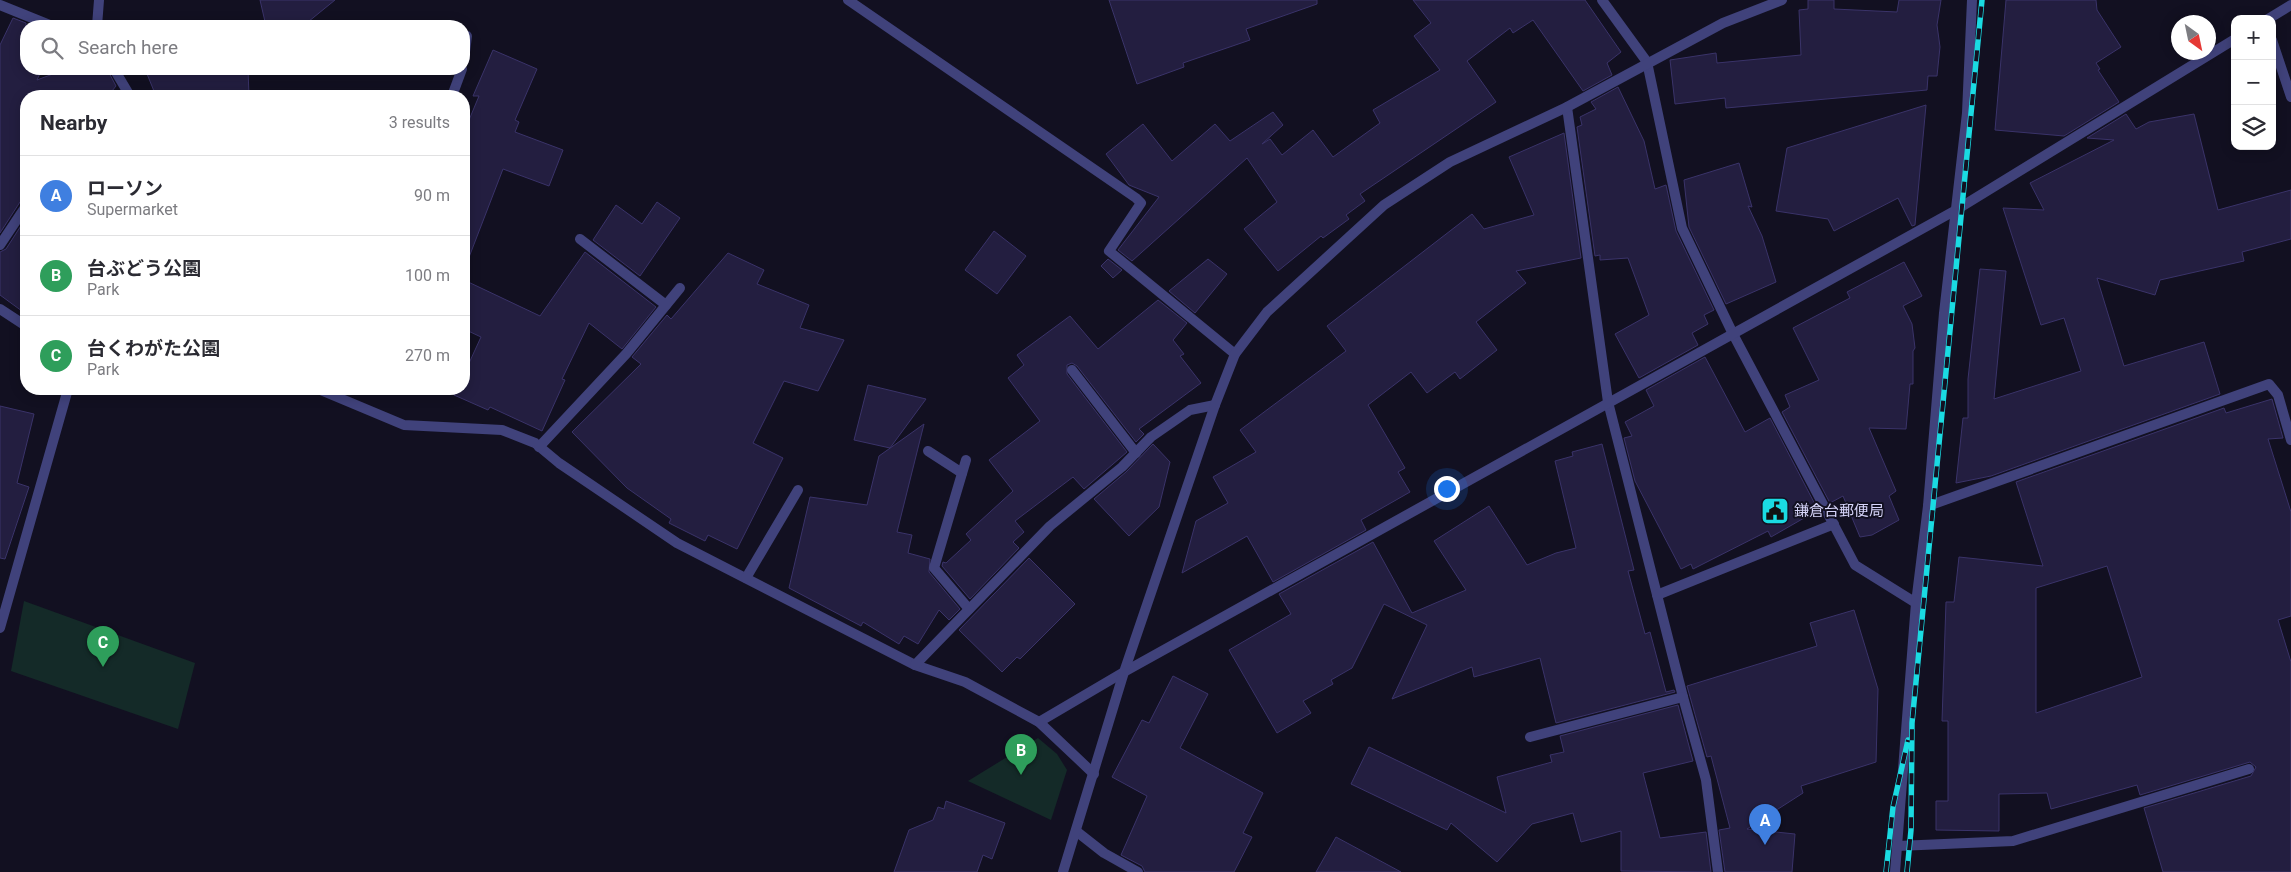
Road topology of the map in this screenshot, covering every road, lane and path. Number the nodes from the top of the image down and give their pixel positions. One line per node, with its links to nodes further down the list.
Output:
1 (99, 0): 10 (street)
2 (848, 0): 29 (street)
3 (1602, 0): 13 (street)
4 (1782, 0): 13 (street)
5 (1972, 0): 20 (street)
6 (0, 5): 9 (street)
7 (2291, 5): 8 (street)
8 (2275, 15)
9 (37, 20)
10 (97, 20)
11 (2231, 41): 20 (street)
12 (2276, 52): 18 (street)
13 (1647, 62): 19 (street); 28 (street)
14 (118, 75): 16 (street)
15 (460, 75): 17 (street)
16 (126, 90)
17 (454, 90)
18 (2291, 98)
19 (1566, 107): 29 (street); 33 (street)
20 (1956, 210): 28 (street); 42 (street)
21 (20, 215): 23 (street)
22 (580, 239): 25 (street)
23 (0, 245)
24 (680, 288): 25 (street)
25 (666, 305): 36 (street)
26 (0, 309): 27 (street)
27 (20, 322)
28 (1733, 334): 33 (street); 43 (street)
29 (1235, 354): 34 (street)
30 (1072, 370): 38 (street)
31 (66, 395): 45 (street)
32 (345, 395): 36 (street)
33 (1608, 402): 46 (street); 51 (street)
34 (1215, 405): 38 (street); 51 (street)
35 (2291, 440): 42 (street)
36 (539, 447): 44 (street)
37 (928, 451): 40 (street)
38 (1136, 452): 48 (street)
39 (966, 460): 40 (street)
40 (962, 473): 48 (street)
41 (798, 490): 44 (street)
42 (1928, 506): 47 (street)
43 (1834, 524): 46 (street); 47 (street)
44 (746, 578): 50 (street)
45 (5, 592): 49 (street)
46 (1657, 595): 52 (street)
47 (1916, 603): 58 (street)
48 (969, 609): 50 (street)
49 (0, 628)
50 (915, 665): 53 (street)
51 (1124, 672): 53 (street); 56 (street)
52 (1683, 698): 54 (street); 61 (street)
53 (1039, 722): 56 (street)
54 (1530, 737)
55 (2249, 769): 58 (street)
56 (1094, 774): 57 (street)
57 (1076, 831): 59 (street); 60 (street)
58 (1898, 846): 62 (street)
59 (1063, 872)
60 (1138, 872)
61 (1718, 872)
62 (1895, 872)

